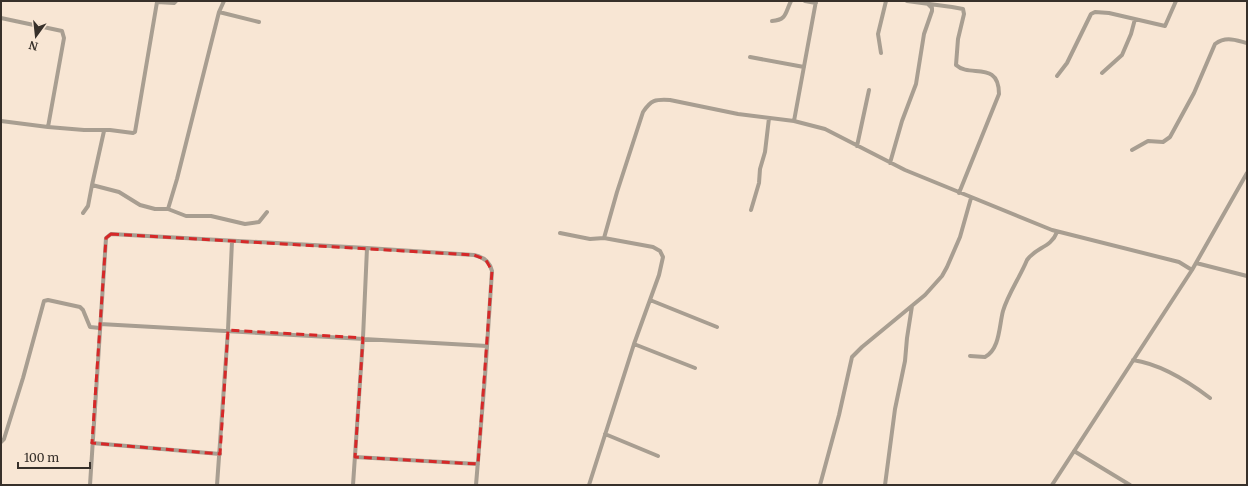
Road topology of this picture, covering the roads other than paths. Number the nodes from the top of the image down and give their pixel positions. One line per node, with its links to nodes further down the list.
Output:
1 (176, 1): 26 (street)
2 (224, 1): 10 (street)
3 (790, 1): 13 (street)
4 (805, 1): 8 (street)
5 (886, 1): 16 (street)
6 (907, 1): 9 (street)
7 (1176, 1): 12 (street)
8 (816, 2): 18 (street)
9 (927, 4): 29 (street); 32 (street)
10 (220, 12): 14 (street); 34 (street)
11 (1, 18): 25 (street)
12 (1135, 19): 19 (street); 20 (street)
13 (772, 21)
14 (259, 22)
15 (1247, 43): 28 (street)
16 (881, 53)
17 (750, 56): 18 (street)
18 (804, 67): 24 (street)
19 (1102, 73)
20 (1057, 76)
21 (868, 90): 27 (street)
22 (769, 118): 24 (street); 35 (street); 40 (street)
23 (1, 121): 25 (street)
24 (794, 121): 27 (street)
25 (48, 127): 26 (street)
26 (104, 131): 31 (street)
27 (857, 146): 29 (street)
28 (1132, 150)
29 (890, 164): 32 (street)
30 (1247, 173): 43 (street)
31 (92, 186): 34 (street); 37 (street)
32 (959, 193): 33 (street)
33 (971, 198): 38 (street); 47 (street)
34 (168, 209): 36 (street)
35 (751, 210)
36 (267, 212)
37 (83, 213)
38 (1057, 232): 44 (street); 54 (street)
39 (560, 233): 40 (street)
40 (604, 238): 46 (street)
41 (232, 241): 42 (street); 48 (street); 50 (street)
42 (367, 248): 51 (street); 53 (street)
43 (1196, 263): 44 (street); 45 (street)
44 (1192, 270): 55 (street)
45 (1247, 276)
46 (650, 300): 49 (street); 52 (street)
47 (912, 306): 71 (street); 72 (street)
48 (100, 326): 50 (street); 59 (street); 60 (street)
49 (717, 327)
50 (228, 330): 51 (street); 62 (street)
51 (363, 338): 53 (street); 64 (street)
52 (634, 344): 56 (street); 58 (street)
53 (487, 346): 65 (street)
54 (970, 356)
55 (1133, 360): 57 (street); 61 (street)
56 (696, 368)
57 (1210, 398)
58 (605, 434): 63 (street); 70 (street)
59 (1, 442)
60 (92, 443): 62 (street); 66 (street)
61 (1074, 451): 73 (street); 74 (street)
62 (220, 454): 67 (street)
63 (658, 456)
64 (355, 457): 65 (street); 68 (street)
65 (478, 464): 69 (street)
66 (90, 485)
67 (217, 485)
68 (353, 485)
69 (476, 485)
70 (589, 485)
71 (820, 485)
72 (885, 485)
73 (1052, 485)
74 (1130, 485)

